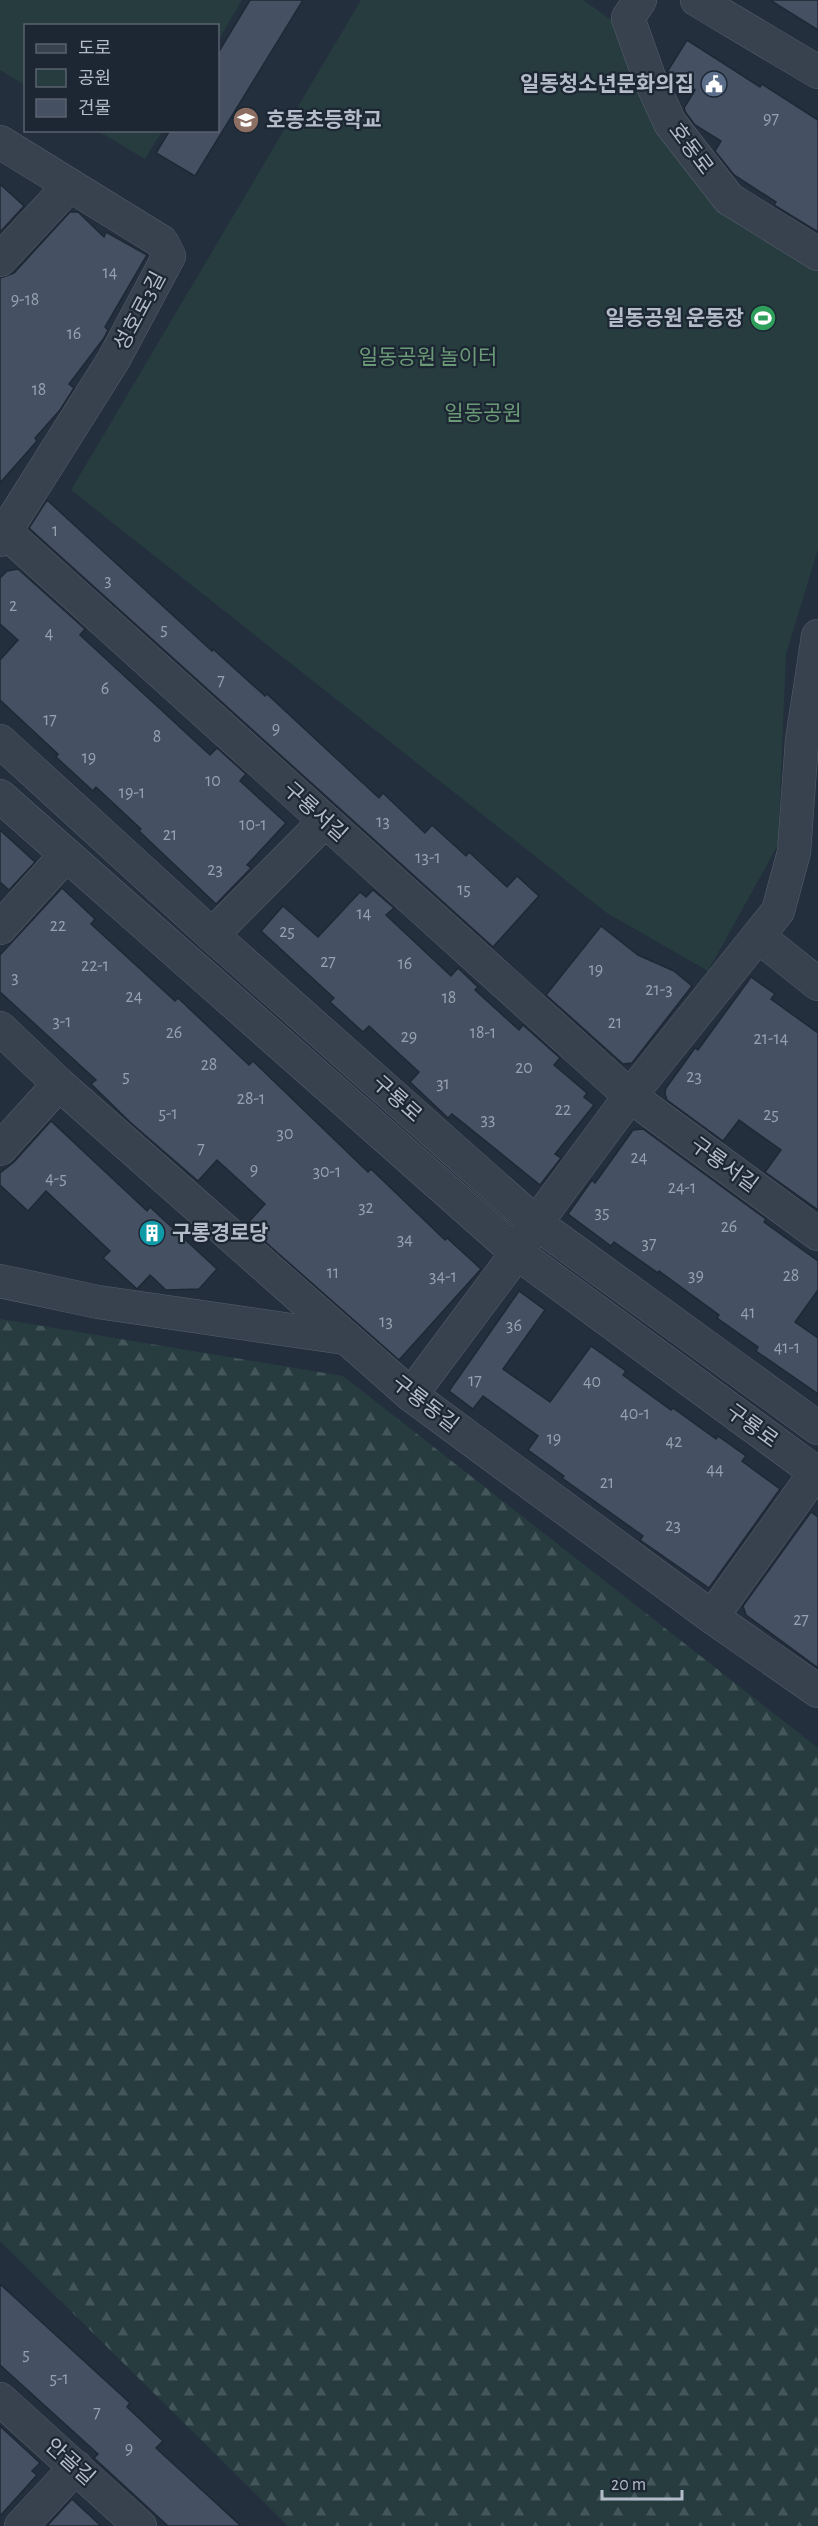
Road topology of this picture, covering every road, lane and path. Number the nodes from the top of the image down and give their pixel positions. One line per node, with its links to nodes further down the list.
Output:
1 (640, 0): 6 (street, 호동로)
2 (697, 0): 3 (street)
3 (818, 72)
4 (0, 142): 5 (street, 성호로3길)
5 (69, 186): 7 (street); 8 (street, 성호로3길)
6 (818, 254)
7 (0, 260)
8 (2, 533): 12 (street, 구룡서길)
9 (818, 636): 16 (street)
10 (0, 741): 15 (street, 구룡로)
11 (0, 796): 13 (street, 구룡로)
12 (325, 821): 15 (street); 20 (street, 구룡서길)
13 (65, 856): 14 (street); 24 (street, 구룡로)
14 (0, 928)
15 (212, 935): 22 (street, 구룡로)
16 (759, 937): 17 (street); 20 (street)
17 (818, 984)
18 (0, 1028): 19 (street, 구룡동길)
19 (59, 1084): 21 (street); 26 (street, 구룡동길)
20 (630, 1096): 22 (street); 23 (street, 구룡서길)
21 (0, 1149)
22 (536, 1224): 24 (street); 28 (street, 구룡로)
23 (818, 1234)
24 (517, 1253): 27 (street); 29 (street, 구룡로)
25 (0, 1281): 26 (street)
26 (345, 1338): 27 (street, 구룡동길)
27 (411, 1395): 30 (street, 구룡동길)
28 (818, 1428)
29 (817, 1472): 30 (street)
30 (712, 1617): 31 (street, 구룡동길)
31 (818, 1692)
32 (0, 2399): 33 (street, 안골길)
33 (76, 2467): 34 (street); 35 (street, 안골길)
34 (21, 2526)
35 (140, 2526)

